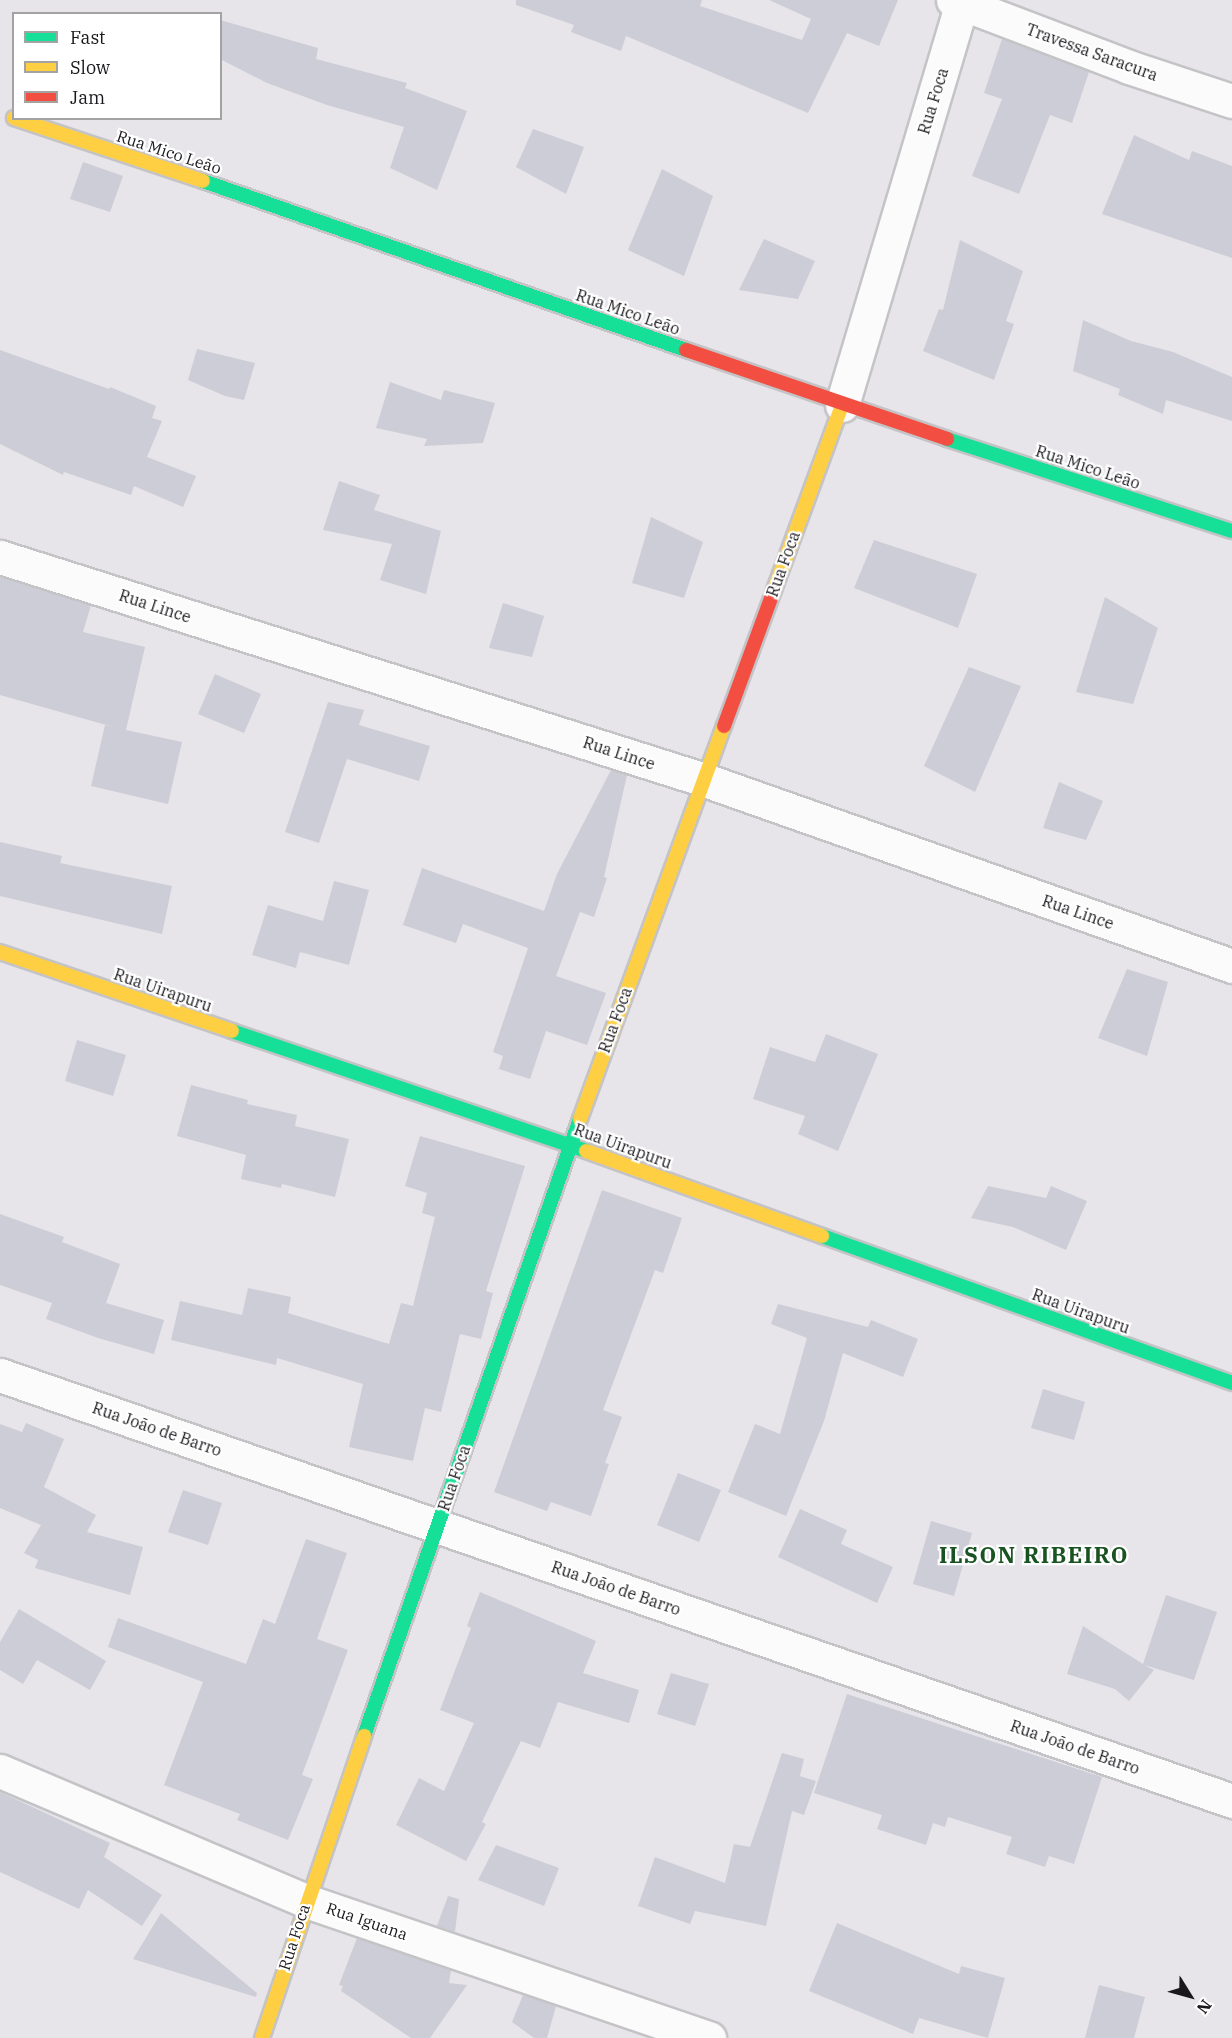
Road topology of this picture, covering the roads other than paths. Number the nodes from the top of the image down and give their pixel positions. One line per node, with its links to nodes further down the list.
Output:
1 (960, 1): 2 (street, Travessa Saracura); 4 (street, Rua Foca)
2 (1232, 101)
3 (20, 120): 4 (street, Rua Mico Leão)
4 (842, 405): 5 (street, Rua Mico Leão); 7 (street, Rua Foca)
5 (1232, 531)
6 (0, 557): 7 (street, Rua Lince)
7 (702, 779): 9 (street, Rua Lince); 10 (street, Rua Foca)
8 (0, 952): 10 (street, Rua Uirapuru)
9 (1232, 966)
10 (570, 1145): 12 (street, Rua Uirapuru); 13 (street, Rua Foca)
11 (0, 1375): 13 (street, Rua João de Barro)
12 (1232, 1383)
13 (437, 1527): 15 (street, Rua João de Barro); 16 (street, Rua Foca)
14 (0, 1771): 16 (street, Rua Iguana)
15 (1232, 1801)
16 (306, 1900): 17 (street, Rua Foca); 18 (street, Rua Iguana)
17 (262, 2038)
18 (709, 2038)

